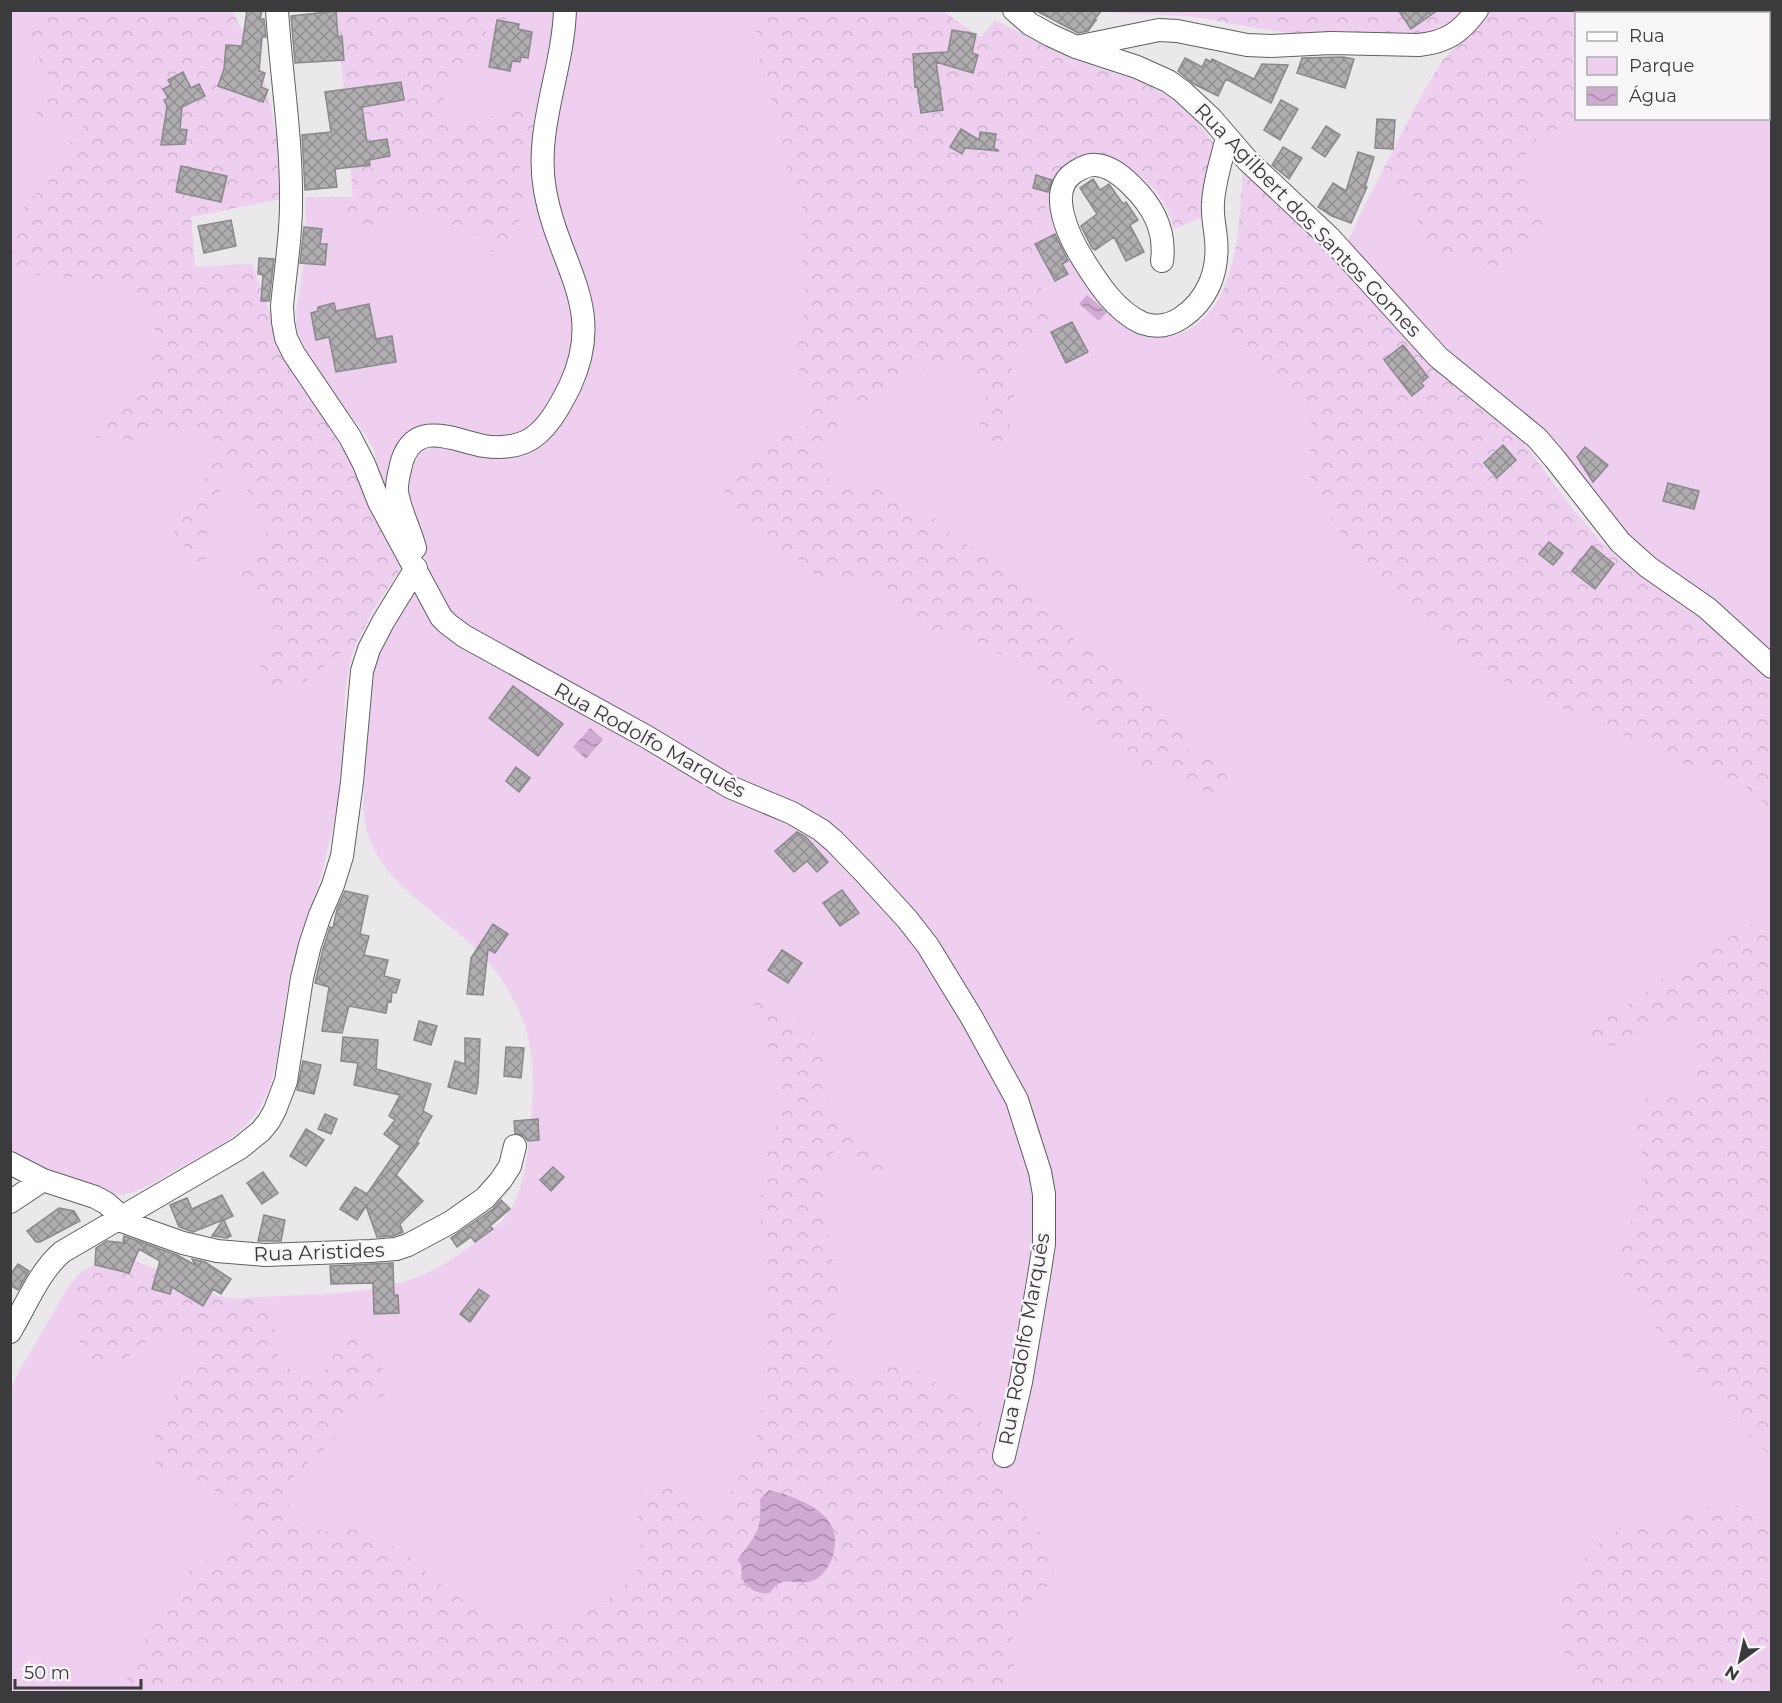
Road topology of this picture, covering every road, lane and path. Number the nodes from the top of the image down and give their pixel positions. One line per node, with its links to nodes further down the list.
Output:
1 (276, 10): 8 (street, Rua Rodolfo Marquês)
2 (566, 10): 8 (street)
3 (1014, 10): 5 (street, Rua Agilbert dos Santos Gomes)
4 (1477, 10): 5 (street)
5 (1076, 47): 6 (street, Rua Agilbert dos Santos Gomes)
6 (1227, 137): 7 (street); 9 (street, Rua Agilbert dos Santos Gomes)
7 (1162, 261)
8 (416, 568): 14 (street); 18 (street, Rua Rodolfo Marquês)
9 (1772, 667)
10 (515, 1146): 16 (street, Rua Aristides)
11 (10, 1163): 12 (street)
12 (43, 1180): 13 (street); 14 (street)
13 (10, 1202)
14 (119, 1220): 16 (street, Rua Aristides); 17 (street)
15 (329, 1235): 16 (street)
16 (288, 1254)
17 (10, 1332)
18 (1004, 1456)

